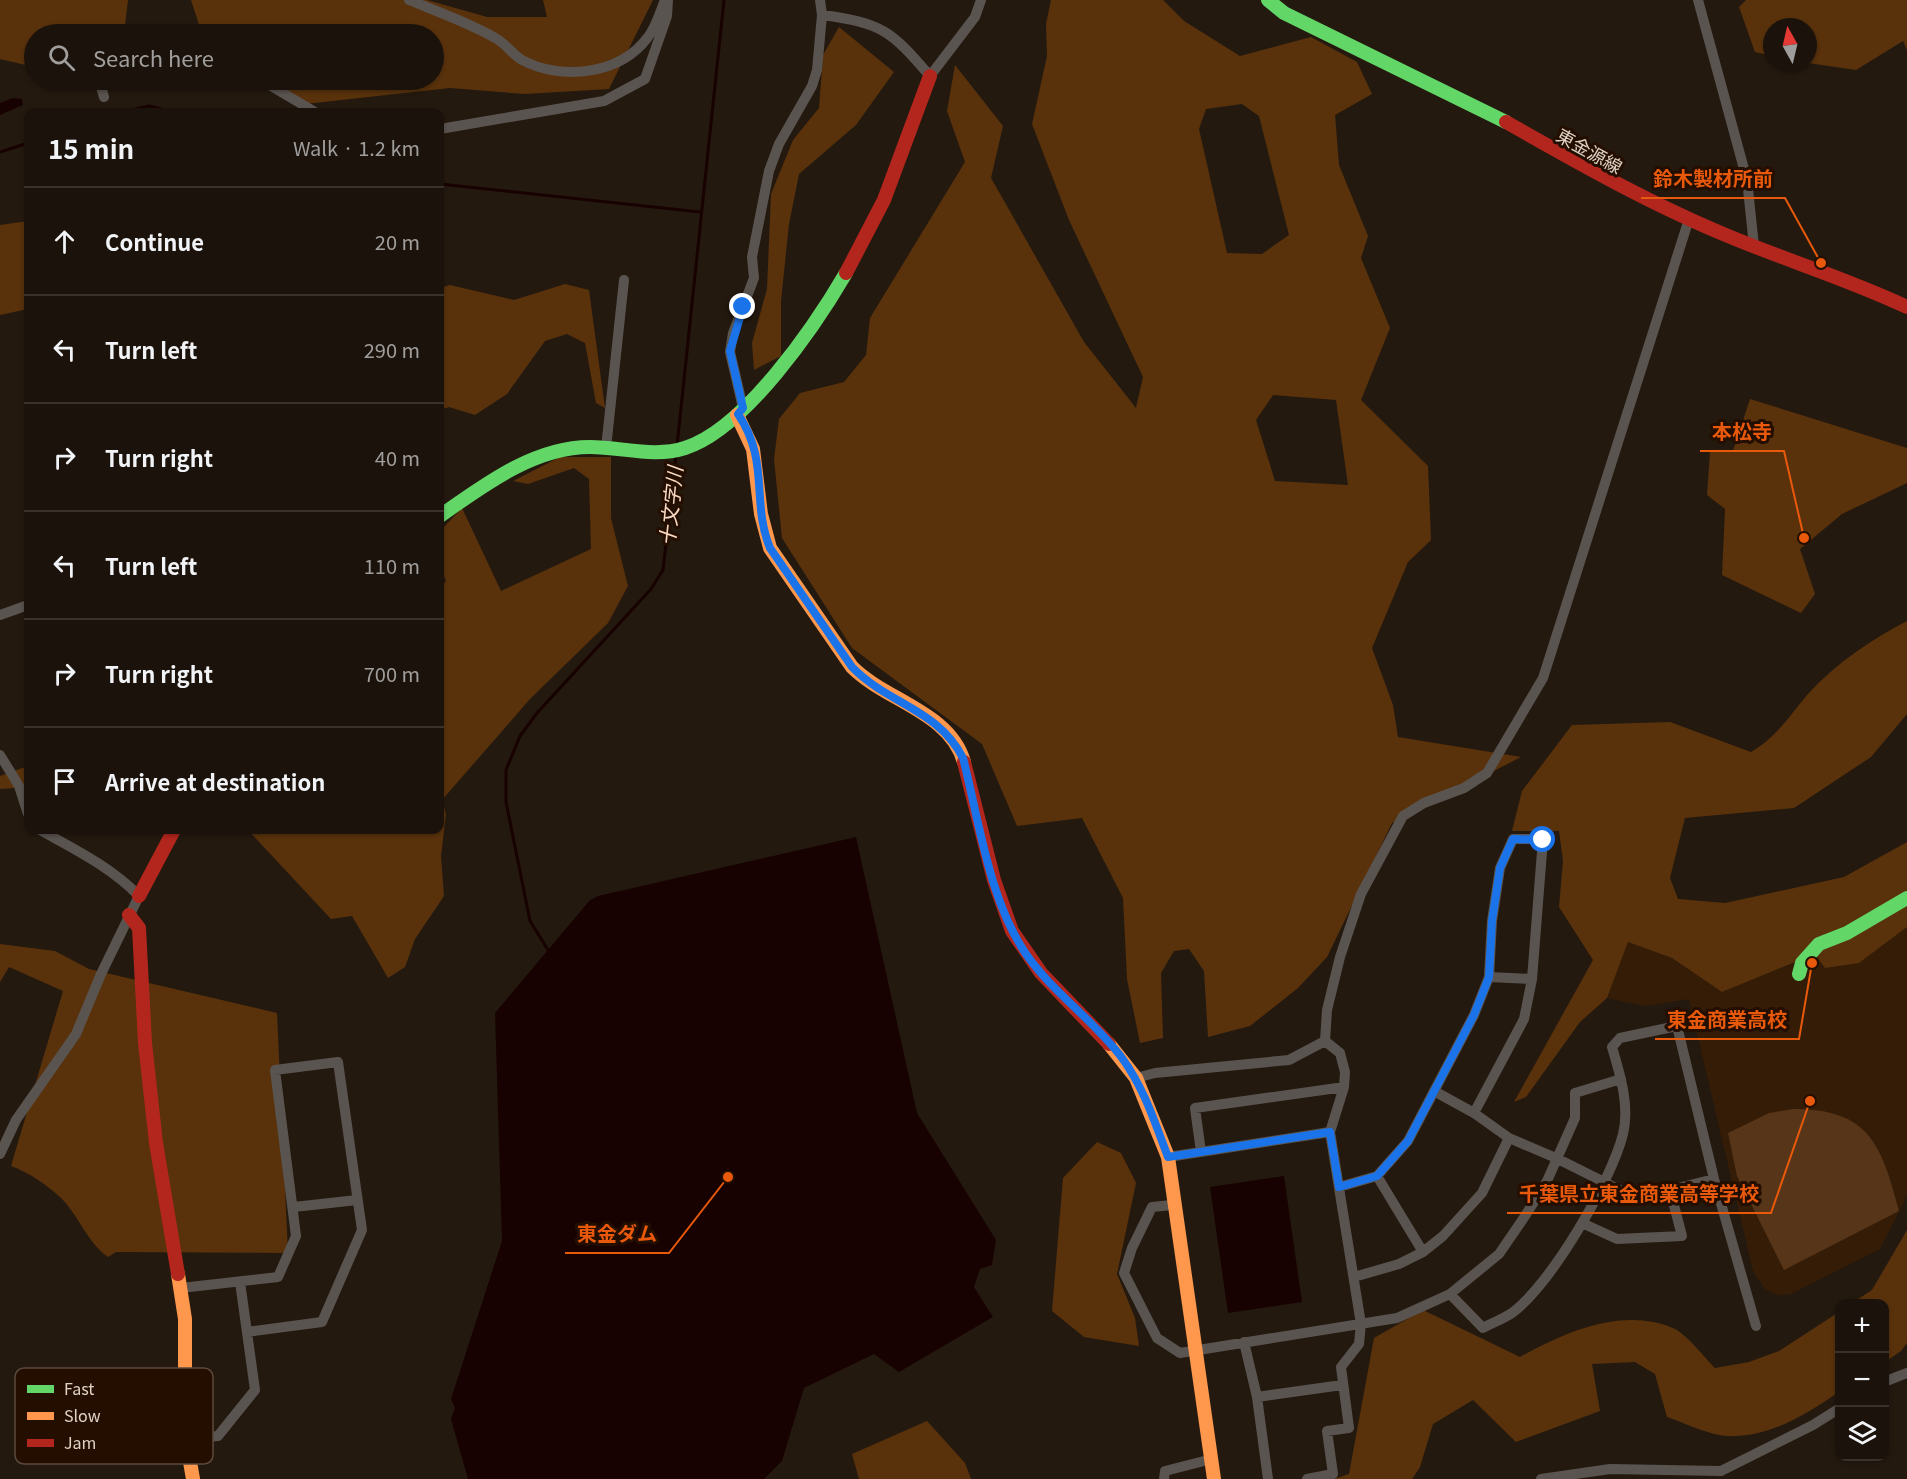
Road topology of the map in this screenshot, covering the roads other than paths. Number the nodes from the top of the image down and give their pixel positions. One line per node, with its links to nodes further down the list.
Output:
1 (409, 0): 2 (street)
2 (667, 0): 13 (street)
3 (820, 0): 7 (street)
4 (981, 0): 8 (street)
5 (1267, 0): 14 (street, 東金源線)
6 (1698, 0): 15 (street)
7 (822, 15): 8 (street); 18 (street)
8 (930, 76): 18 (street)
9 (102, 90): 11 (street)
10 (278, 90): 12 (street)
11 (104, 97)
12 (308, 108)
13 (444, 128)
14 (1689, 219): 15 (street, 東金源線); 33 (street)
15 (1754, 246): 17 (street, 東金源線)
16 (624, 279): 19 (street)
17 (1907, 307)
18 (740, 411): 19 (street); 34 (street)
19 (606, 448): 20 (street)
20 (444, 514)
21 (24, 606): 22 (street)
22 (0, 615)
23 (0, 755): 24 (street)
24 (24, 802)
25 (47, 834): 27 (street)
26 (172, 834): 27 (street)
27 (138, 896): 29 (street)
28 (1907, 898): 30 (street)
29 (129, 915): 42 (street); 57 (street)
30 (1799, 974)
31 (1489, 977): 32 (street); 32 (street); 37 (street)
32 (1532, 979): 38 (street)
33 (1325, 1041): 34 (street); 36 (street)
34 (1136, 1078): 43 (street)
35 (1621, 1079): 44 (street); 46 (street); 47 (street)
36 (1344, 1087): 39 (street); 41 (street)
37 (1434, 1091): 38 (street); 45 (street)
38 (1474, 1113): 40 (street)
39 (1330, 1132): 41 (street); 48 (street)
40 (1509, 1138): 44 (street); 54 (street)
41 (1201, 1152): 43 (street)
42 (0, 1154)
43 (1168, 1157): 51 (street)
44 (1556, 1158): 47 (street); 58 (street)
45 (1377, 1176): 48 (street); 54 (street)
46 (1714, 1179): 49 (street); 60 (street)
47 (1604, 1182): 49 (street); 53 (street)
48 (1339, 1187): 55 (street)
49 (1670, 1190): 53 (street)
50 (357, 1200): 52 (street); 52 (street); 61 (street)
51 (1172, 1205): 63 (street); 63 (street)
52 (294, 1207): 56 (street)
53 (1582, 1222): 58 (street)
54 (1423, 1252): 55 (street)
55 (1354, 1277): 59 (street)
56 (240, 1281): 57 (street); 61 (street)
57 (181, 1288): 64 (street)
58 (1450, 1294): 59 (street)
59 (1361, 1323): 62 (street); 67 (street)
60 (1756, 1326)
61 (247, 1332): 70 (street)
62 (1244, 1342): 63 (street); 68 (street)
63 (1196, 1350): 71 (street)
64 (185, 1368)
65 (1907, 1373): 66 (street)
66 (1889, 1380)
67 (1342, 1385): 68 (street); 78 (street)
68 (1257, 1397): 77 (street)
69 (1835, 1411): 73 (street)
70 (213, 1436)
71 (1212, 1459): 75 (street); 76 (street)
72 (190, 1464): 74 (street)
73 (1721, 1475): 79 (street)
74 (193, 1479)
75 (1164, 1479)
76 (1214, 1479)
77 (1268, 1479)
78 (1307, 1479)
79 (1541, 1479)

